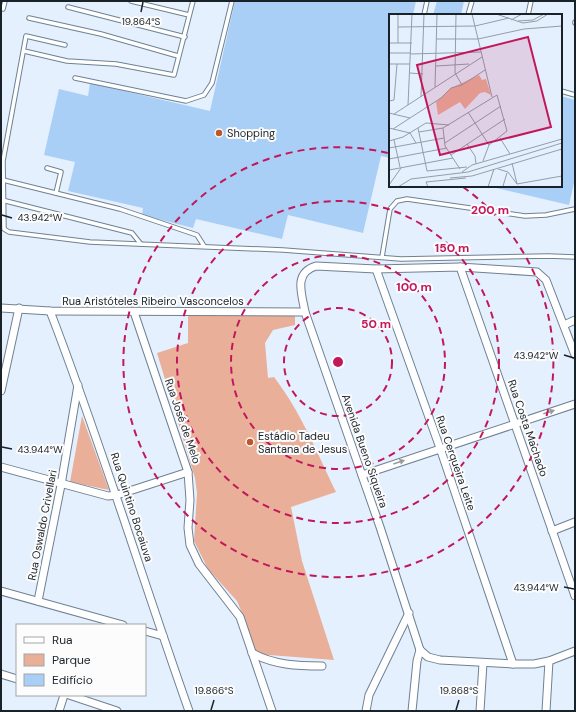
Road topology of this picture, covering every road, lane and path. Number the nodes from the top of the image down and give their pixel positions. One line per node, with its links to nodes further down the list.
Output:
1 (5, 1): 9 (lane)
2 (131, 1): 13 (lane)
3 (193, 1): 13 (lane)
4 (232, 1): 19 (lane)
5 (427, 1): 10 (lane)
6 (472, 1): 11 (lane)
7 (531, 1): 12 (lane)
8 (68, 7): 15 (lane)
9 (3, 9)
10 (424, 14)
11 (468, 14)
12 (528, 14)
13 (189, 15): 15 (lane)
14 (29, 18): 18 (lane)
15 (185, 37): 18 (lane)
16 (65, 45): 17 (lane)
17 (24, 51): 18 (lane); 23 (lane)
18 (178, 56)
19 (75, 78)
20 (562, 91): 21 (lane)
21 (575, 95)
22 (47, 168): 24 (lane)
23 (3, 180): 24 (lane); 25 (lane)
24 (56, 193): 28 (lane)
25 (2, 200): 27 (lane); 27 (lane)
26 (575, 209): 29 (lane)
27 (140, 243): 28 (lane)
28 (204, 246): 29 (lane)
29 (382, 257): 30 (lane)
30 (575, 257)
31 (460, 267): 32 (street); 39 (street); 44 (street, Rua Costa Machado)
32 (376, 270): 37 (street, Avenida Bueno Siqueira); 45 (street, Rua Cerqueira Leite)
33 (1, 308): 34 (street, Rua Aristóteles Ribeiro Vasconcelos)
34 (19, 308): 35 (street, Rua Aristóteles Ribeiro Vasconcelos); 42 (street)
35 (50, 311): 36 (street, Rua Aristóteles Ribeiro Vasconcelos); 41 (street, Rua Quintino Bocaiuva)
36 (134, 312): 37 (street, Rua Aristóteles Ribeiro Vasconcelos); 47 (street, Rua José de Melo)
37 (305, 312): 48 (street, Avenida Bueno Siqueira)
38 (575, 320): 39 (street)
39 (564, 325): 40 (street)
40 (575, 355)
41 (78, 384): 49 (street, Rua Oswaldo Crivellari); 50 (street, Rua Quintino Bocaiuva)
42 (1, 391)
43 (575, 404): 44 (street, one-way to 43)
44 (514, 423): 45 (street); 52 (street, Rua Costa Machado)
45 (440, 448): 48 (street, one-way to 45); 65 (street, Rua Cerqueira Leite)
46 (1, 467): 49 (street)
47 (188, 472): 50 (street); 62 (street, Rua José de Melo)
48 (362, 475): 56 (street, Avenida Bueno Siqueira)
49 (61, 485): 50 (street); 55 (street, Rua Oswaldo Crivellari)
50 (117, 496): 59 (street, Rua Quintino Bocaiuva)
51 (575, 522): 52 (street)
52 (552, 531): 54 (street, Rua Costa Machado)
53 (1, 591): 55 (street)
54 (575, 596)
55 (38, 601): 57 (street)
56 (409, 613): 60 (street, Avenida Bueno Siqueira); 75 (street)
57 (119, 624)
58 (146, 631): 59 (street)
59 (163, 636): 73 (street, Rua Quintino Bocaiuva)
60 (420, 650): 64 (street); 76 (street)
61 (575, 651): 63 (street)
62 (252, 653): 66 (street); 74 (street, Rua José de Melo)
63 (549, 661): 65 (street); 78 (street)
64 (483, 663): 65 (street); 77 (street)
65 (513, 664)
66 (322, 666)
67 (1, 674): 68 (street)
68 (16, 679)
69 (64, 696): 71 (street)
70 (72, 696): 72 (street)
71 (59, 711)
72 (117, 711)
73 (189, 711)
74 (272, 711)
75 (366, 711)
76 (412, 711)
77 (480, 711)
78 (546, 711)

